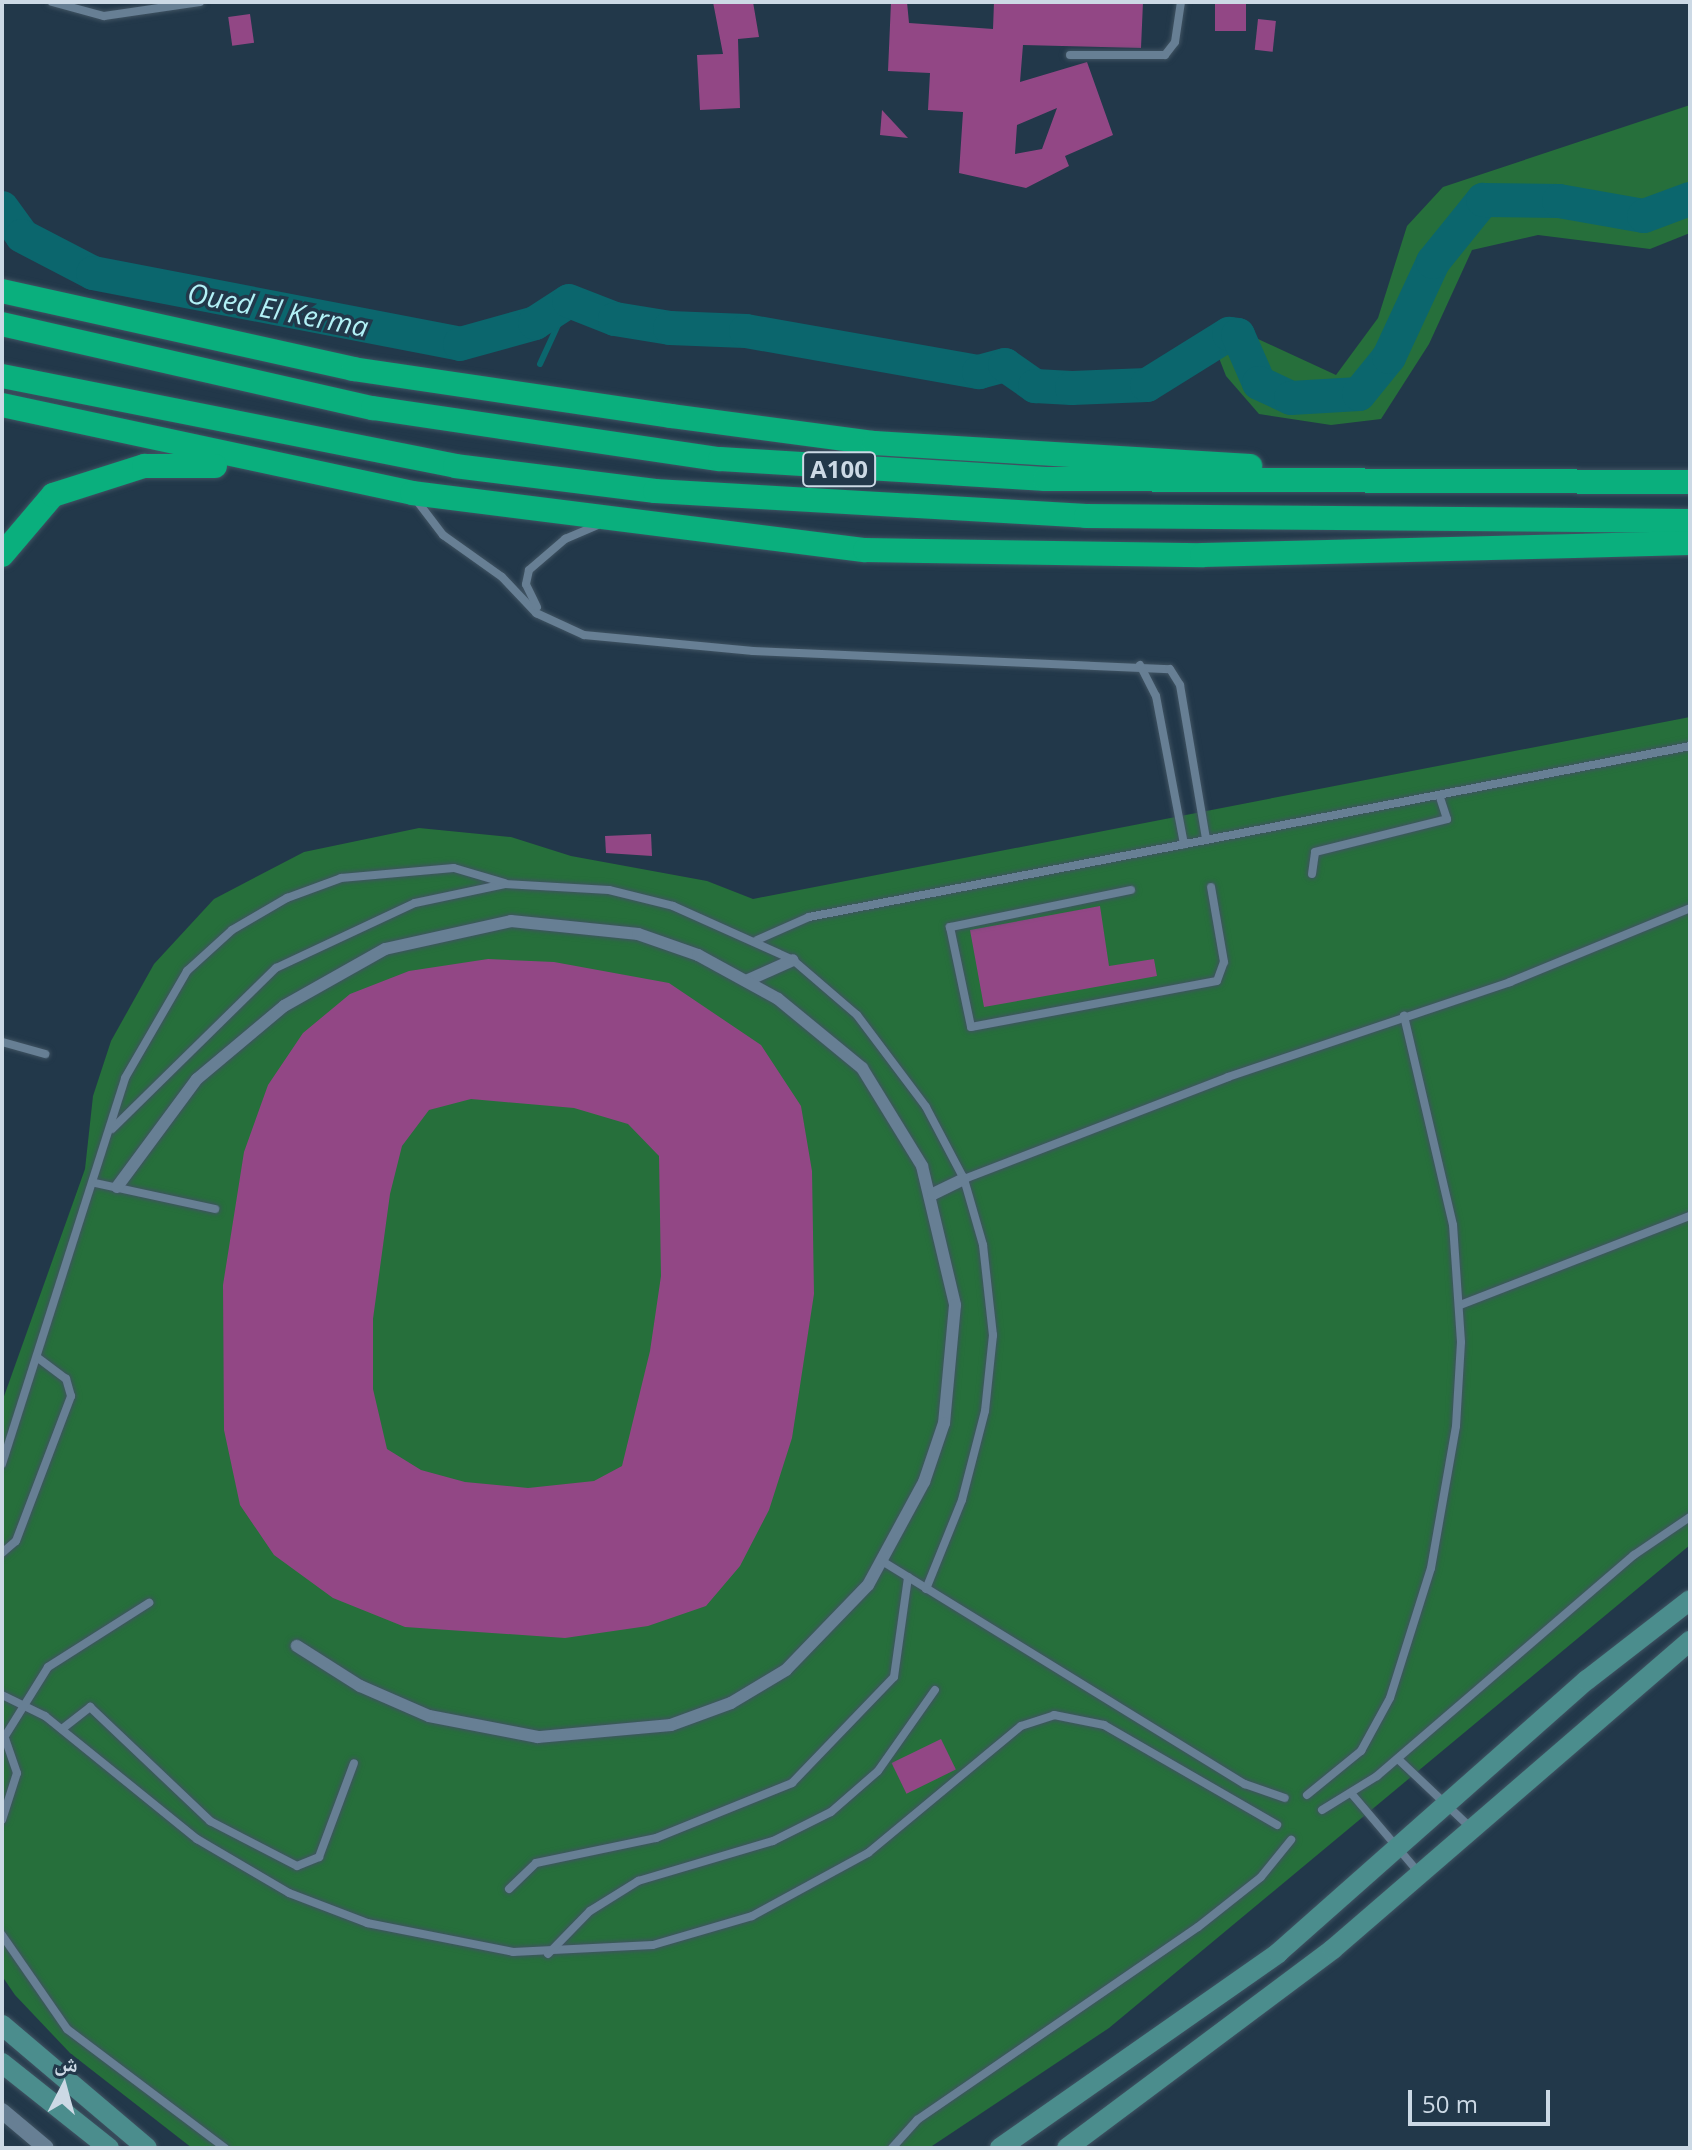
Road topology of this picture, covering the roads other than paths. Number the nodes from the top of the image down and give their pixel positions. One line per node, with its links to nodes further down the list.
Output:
1 (52, 2): 2 (lane)
2 (200, 2)
3 (1181, 2): 4 (lane)
4 (1070, 55)
5 (2, 273): 8 (highway)
6 (2, 291): 8 (highway)
7 (2, 324): 11 (highway, A100)
8 (138, 326): 11 (highway)
9 (2, 376): 15 (highway, A100)
10 (2, 405): 13 (highway)
11 (1383, 479): 12 (highway, A100)
12 (1690, 482)
13 (412, 493): 14 (highway); 17 (highway); 18 (lane)
14 (609, 520): 16 (highway); 18 (lane)
15 (1690, 521)
16 (1690, 543)
17 (2, 555)
18 (558, 627): 19 (lane)
19 (1140, 665): 22 (lane); 23 (lane)
20 (1690, 746): 21 (lane)
21 (1440, 797): 22 (lane); 24 (lane)
22 (1206, 839): 23 (lane)
23 (1184, 844): 29 (lane)
24 (1312, 874)
25 (505, 884): 29 (lane); 35 (lane); 35 (lane)
26 (1211, 887): 27 (lane)
27 (1131, 890)
28 (1690, 908): 32 (lane)
29 (757, 940): 30 (lane)
30 (793, 960): 31 (street); 36 (lane)
31 (746, 981): 38 (street); 39 (street)
32 (1404, 1016): 36 (lane); 42 (lane)
33 (2, 1042): 34 (lane)
34 (45, 1054)
35 (112, 1129): 37 (lane)
36 (964, 1179): 39 (street); 49 (lane)
37 (95, 1183): 38 (lane); 43 (lane)
38 (117, 1187): 40 (lane)
39 (933, 1194): 47 (street)
40 (215, 1209)
41 (1690, 1216): 42 (lane)
42 (1460, 1305): 62 (lane)
43 (38, 1358): 44 (lane); 46 (lane)
44 (2, 1464)
45 (1690, 1517): 59 (lane)
46 (2, 1553)
47 (882, 1561): 48 (lane); 53 (street)
48 (908, 1577): 49 (lane); 72 (lane)
49 (926, 1589): 63 (lane)
50 (1690, 1600): 64 (main road)
51 (149, 1603): 56 (lane)
52 (1690, 1641): 68 (main road)
53 (297, 1646)
54 (935, 1690): 74 (lane)
55 (2, 1695): 56 (lane)
56 (27, 1706): 57 (lane); 58 (lane)
57 (62, 1729): 60 (lane); 74 (lane)
58 (4, 1740): 66 (lane)
59 (1398, 1759): 61 (lane); 64 (lane)
60 (354, 1763)
61 (1351, 1793): 65 (lane); 70 (lane)
62 (1307, 1795)
63 (1285, 1798)
64 (1449, 1808): 68 (lane); 70 (main road)
65 (1322, 1810)
66 (2, 1820)
67 (1277, 1825): 74 (lane)
68 (1474, 1831): 71 (main road)
69 (1291, 1840): 82 (lane)
70 (1399, 1851): 71 (lane); 83 (main road)
71 (1421, 1874): 84 (main road)
72 (509, 1889)
73 (2, 1935): 81 (lane)
74 (548, 1954)
75 (2, 2025): 80 (main road)
76 (2, 2063): 79 (main road)
77 (2, 2111): 78 (street)
78 (46, 2148)
79 (109, 2148)
80 (147, 2148)
81 (225, 2148)
82 (892, 2148)
83 (1000, 2148)
84 (1067, 2148)

